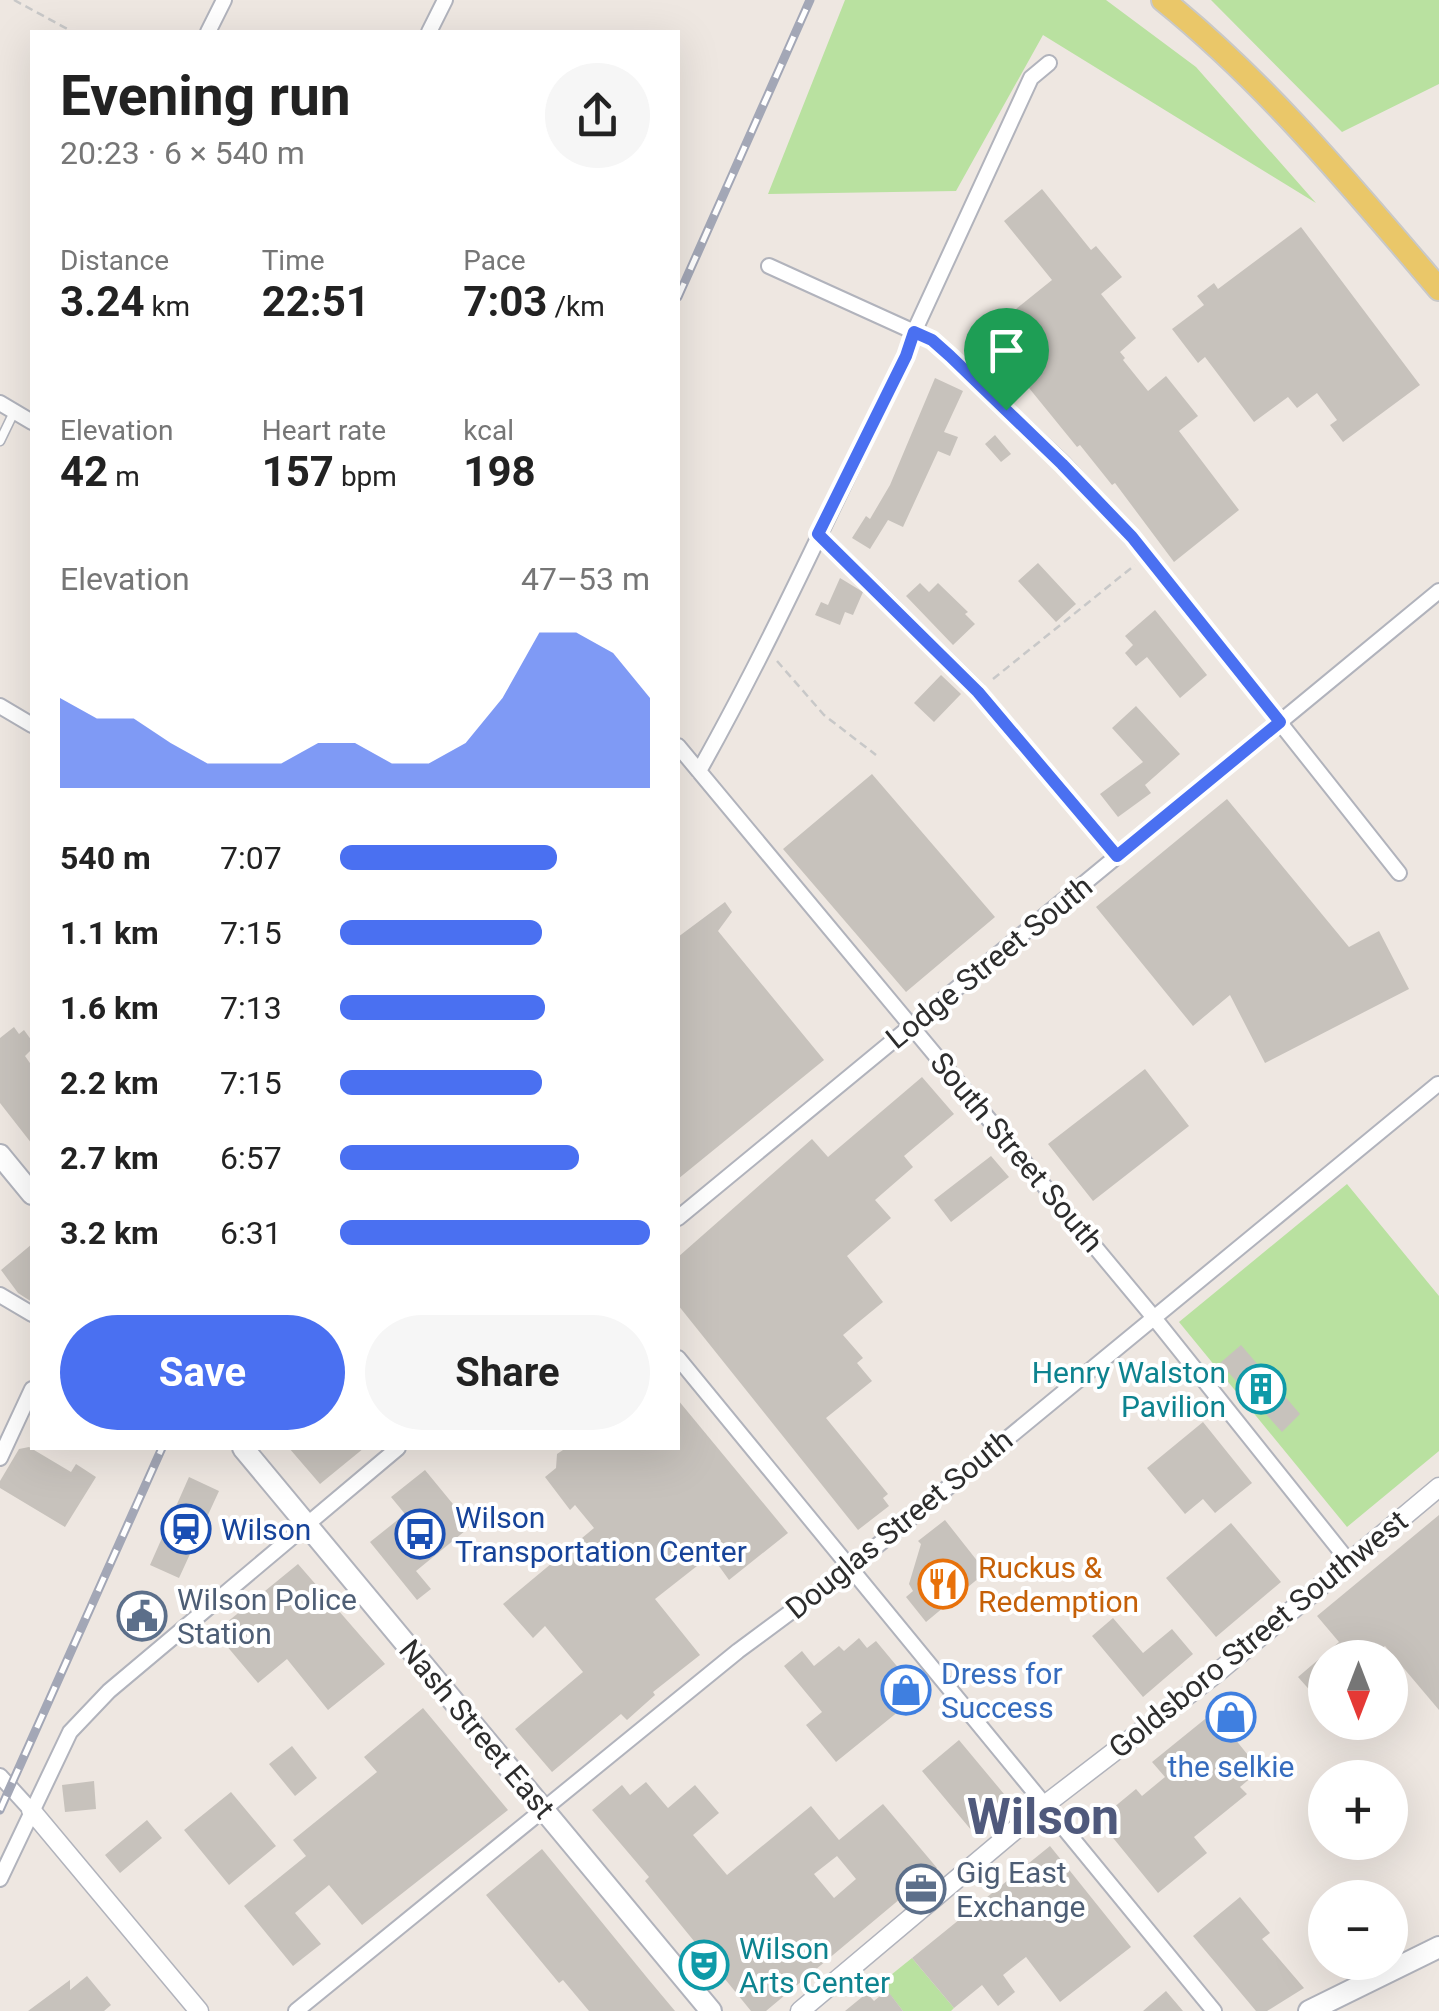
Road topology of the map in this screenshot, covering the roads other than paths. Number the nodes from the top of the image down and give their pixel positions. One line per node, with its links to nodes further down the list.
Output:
1 (224, 0): 4 (street)
2 (445, 0): 5 (street)
3 (1162, 0): 8 (main road)
4 (209, 30)
5 (430, 30)
6 (1050, 63): 9 (street)
7 (768, 266): 9 (street)
8 (1439, 289)
9 (914, 332): 14 (street); 17 (street)
10 (0, 403): 11 (street)
11 (14, 412): 12 (street); 13 (lane)
12 (30, 421)
13 (0, 441)
14 (818, 534): 20 (street); 21 (street)
15 (1439, 591): 17 (street, Lodge Street South)
16 (0, 706): 18 (street)
17 (1280, 722): 21 (street, Lodge Street South); 22 (street)
18 (30, 724)
19 (680, 748): 20 (street, South Street South)
20 (700, 771): 23 (street, South Street South)
21 (1117, 856): 23 (street, Lodge Street South)
22 (1399, 873)
23 (912, 1025): 27 (street, Lodge Street South); 30 (street, South Street South)
24 (1438, 1084): 30 (street, Douglas Street South)
25 (0, 1154): 26 (main road)
26 (30, 1192)
27 (680, 1216)
28 (0, 1294): 29 (street)
29 (30, 1313)
30 (1155, 1319): 38 (street, South Street South); 39 (street, Douglas Street South)
31 (680, 1360): 39 (street)
32 (30, 1394): 35 (street)
33 (245, 1450): 37 (main road, Nash Street East)
34 (396, 1450): 37 (street)
35 (0, 1458)
36 (1439, 1487): 38 (street, Goldsboro Street Southwest)
37 (306, 1524): 42 (street); 43 (main road, Nash Street East)
38 (1350, 1562): 41 (street, Goldsboro Street Southwest)
39 (850, 1568): 41 (street); 43 (street, Douglas Street South)
40 (2, 1778): 42 (street)
41 (1046, 1804): 49 (street, Goldsboro Street Southwest); 50 (street)
42 (31, 1810): 44 (street); 46 (street)
43 (544, 1810): 47 (street, Douglas Street South); 48 (main road, Nash Street East)
44 (0, 1879)
45 (1439, 1947): 51 (main road)
46 (199, 2011)
47 (296, 2011)
48 (711, 2011)
49 (800, 2011)
50 (1214, 2011)
51 (1309, 2011)

